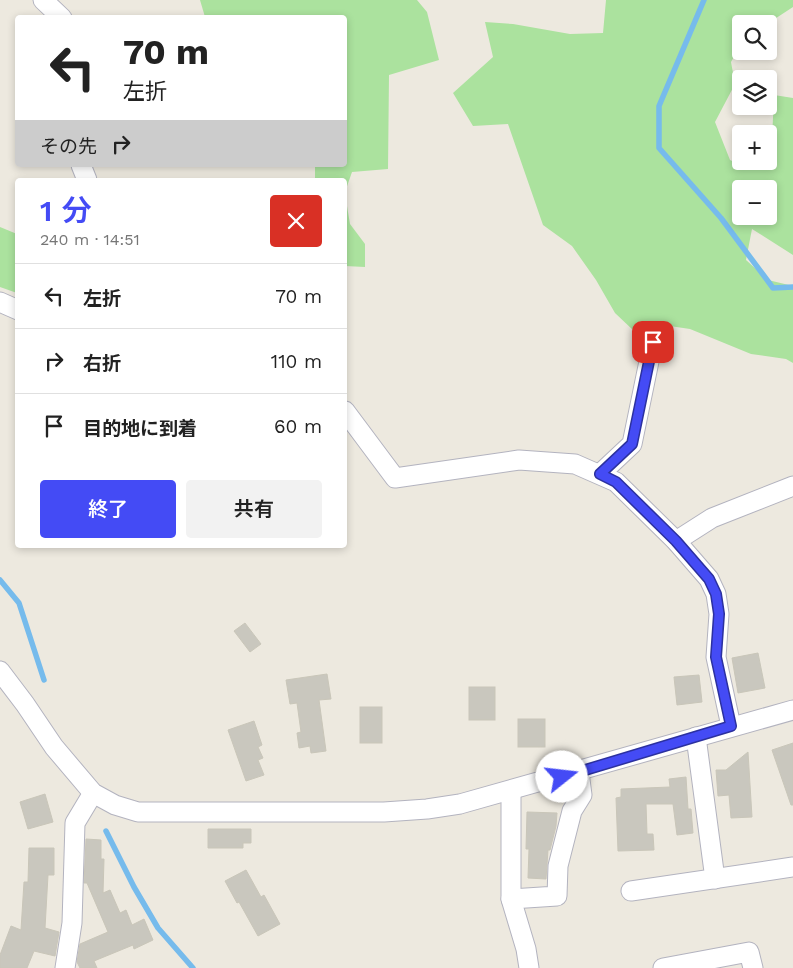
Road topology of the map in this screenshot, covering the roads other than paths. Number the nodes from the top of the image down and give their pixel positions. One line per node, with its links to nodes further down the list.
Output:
1 (42, 0): 2 (street)
2 (59, 15)
3 (0, 302): 4 (street)
4 (15, 309)
5 (653, 342): 7 (street)
6 (347, 414): 7 (street)
7 (600, 474): 9 (street)
8 (793, 486): 9 (street)
9 (676, 541): 12 (street)
10 (0, 671): 16 (street)
11 (793, 710): 12 (street)
12 (731, 726): 13 (street)
13 (696, 736): 14 (street); 18 (street)
14 (579, 772): 15 (street); 20 (street)
15 (511, 792): 16 (street); 20 (street)
16 (93, 793): 21 (street)
17 (793, 867): 18 (street)
18 (715, 879): 19 (street)
19 (631, 891)
20 (511, 899): 22 (street)
21 (65, 968)
22 (529, 968)
23 (664, 968): 24 (street)
24 (753, 968)

